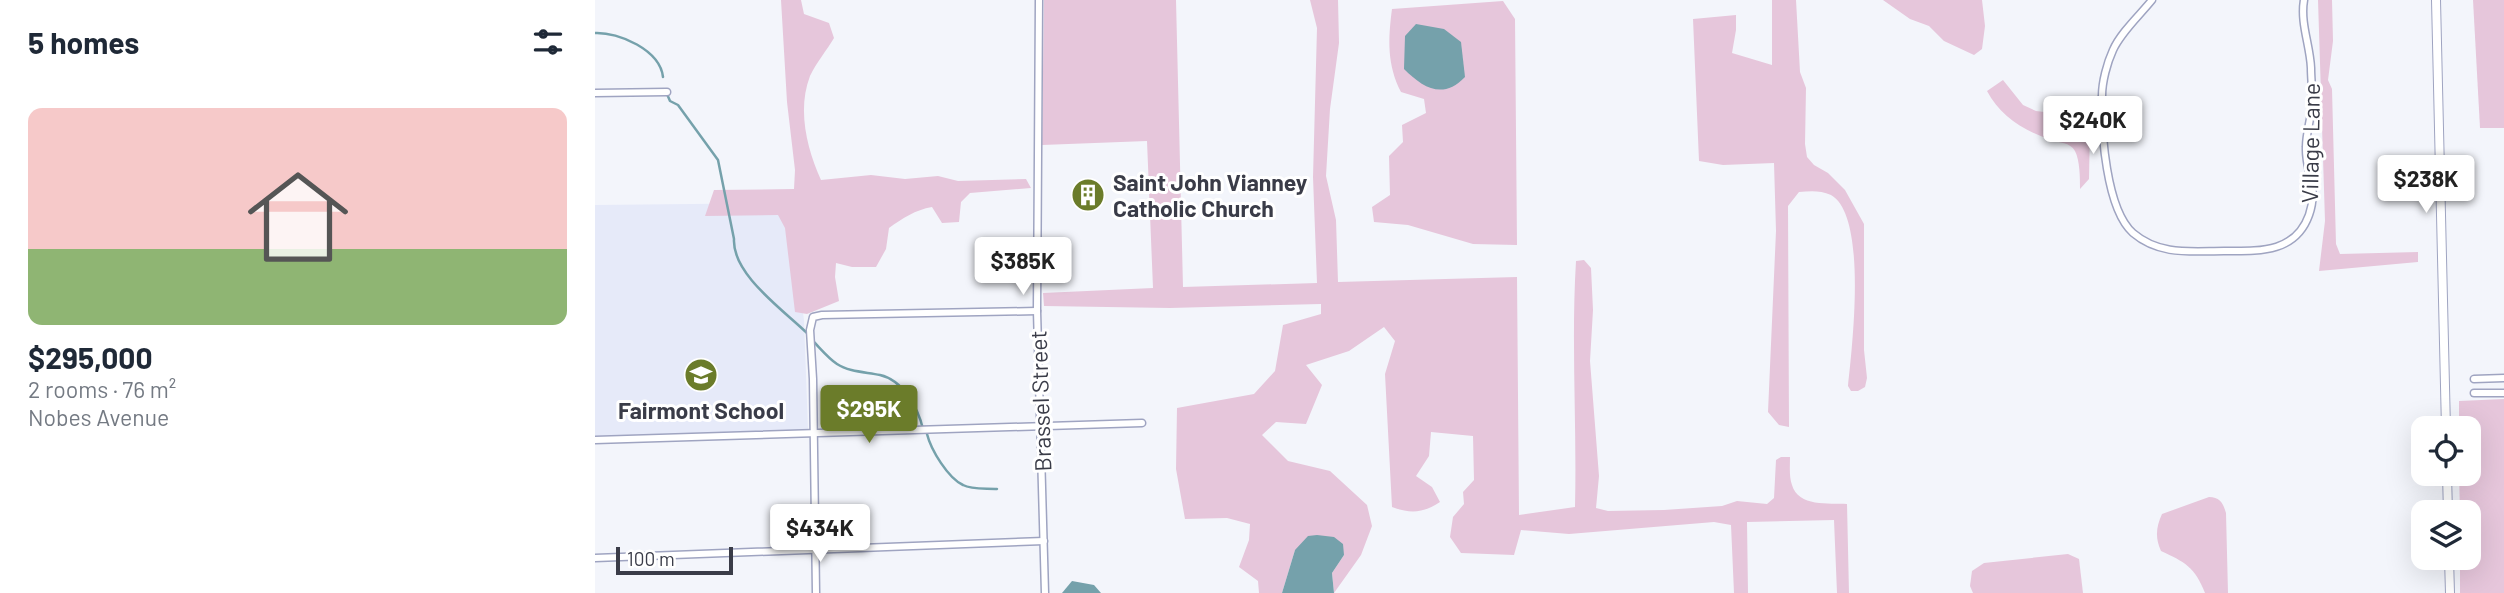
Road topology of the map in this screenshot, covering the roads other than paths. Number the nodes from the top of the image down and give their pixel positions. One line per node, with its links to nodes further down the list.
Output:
1 (1039, 0): 7 (street, Brassel Street)
2 (2152, 0): 3 (street, Village Lane)
3 (2304, 0)
4 (2436, 0): 12 (street)
5 (667, 92): 6 (street)
6 (595, 93)
7 (1037, 311): 14 (street, Brassel Street); 15 (street)
8 (2504, 378): 9 (street)
9 (2474, 379)
10 (2474, 393): 11 (street)
11 (2504, 393)
12 (2446, 416)
13 (1142, 422): 14 (street)
14 (1042, 424): 15 (street); 17 (street, Brassel Street)
15 (814, 434): 16 (street); 18 (street)
16 (595, 440)
17 (1044, 541): 18 (street); 22 (street, Brassel Street)
18 (815, 550): 19 (street); 21 (street)
19 (595, 558)
20 (2449, 570): 23 (street)
21 (816, 593)
22 (1045, 593)
23 (2450, 593)

